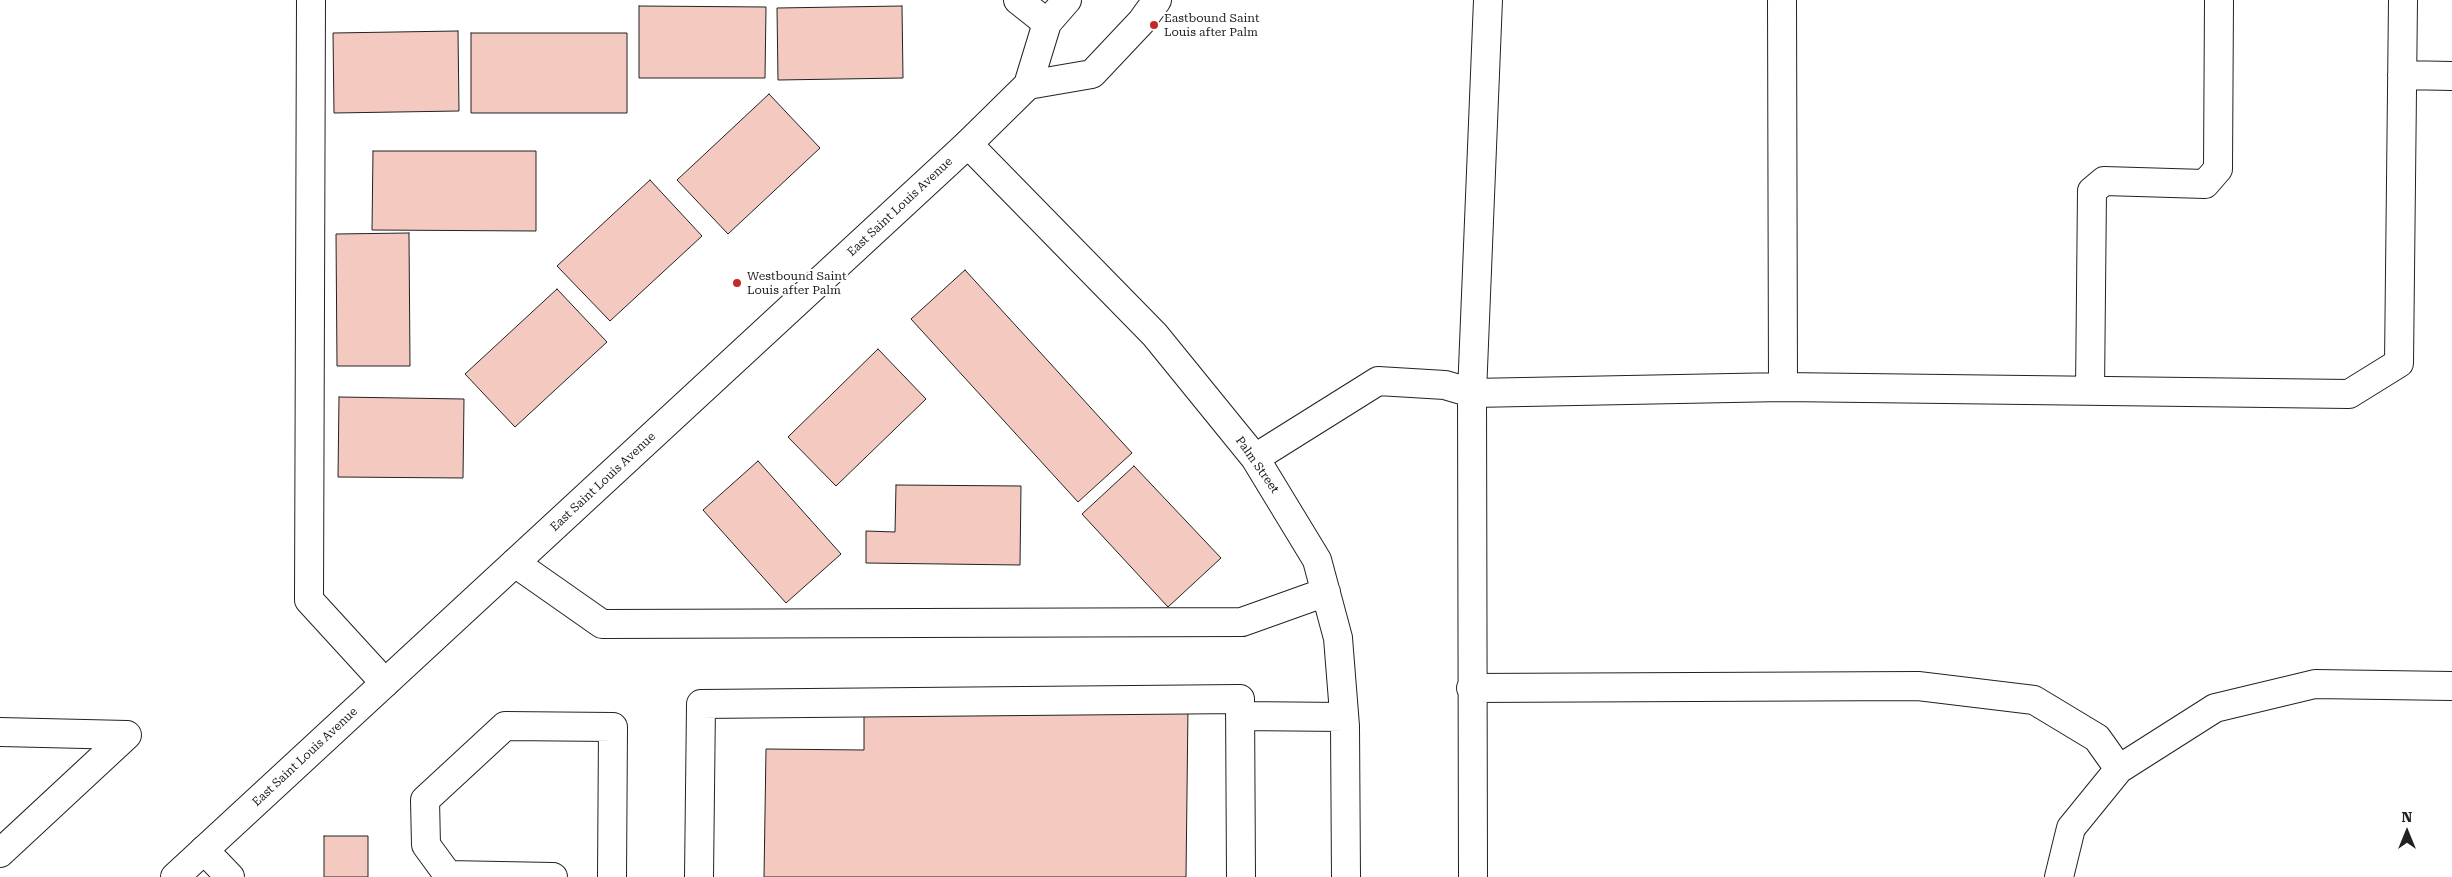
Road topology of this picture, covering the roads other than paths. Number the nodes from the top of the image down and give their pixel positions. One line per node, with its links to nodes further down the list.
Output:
1 (311, 0): 20 (main road)
2 (1018, 0): 9 (main road)
3 (1067, 0): 9 (main road, East Saint Louis Avenue)
4 (1157, 0): 12 (main road)
5 (1488, 0): 16 (main road)
6 (1782, 0): 14 (main road)
7 (2219, 0): 15 (main road)
8 (2402, 0): 10 (main road)
9 (1048, 23): 12 (main road, East Saint Louis Avenue)
10 (2402, 75): 11 (main road); 15 (main road)
11 (2452, 76)
12 (1028, 84): 13 (main road, East Saint Louis Avenue)
13 (968, 144): 17 (main road, Palm Street); 18 (main road, East Saint Louis Avenue)
14 (1784, 387): 15 (main road); 16 (main road)
15 (2090, 391)
16 (1472, 393): 17 (main road); 22 (main road)
17 (1255, 458): 19 (main road, Palm Street)
18 (515, 563): 19 (main road); 20 (main road, East Saint Louis Avenue)
19 (1326, 592): 24 (main road, Palm Street)
20 (385, 683): 27 (main road, East Saint Louis Avenue)
21 (2452, 686): 26 (main road)
22 (1471, 688): 26 (main road); 36 (main road)
23 (1240, 716): 24 (main road); 33 (main road); 34 (main road)
24 (1344, 717): 35 (main road, Palm Street)
25 (0, 732): 28 (main road)
26 (2119, 769): 37 (main road)
27 (204, 850): 29 (main road, East Saint Louis Avenue); 30 (main road)
28 (0, 853)
29 (175, 877)
30 (230, 877)
31 (553, 877): 32 (main road)
32 (612, 877)
33 (699, 877)
34 (1241, 877)
35 (1346, 877)
36 (1473, 877)
37 (2059, 877)

